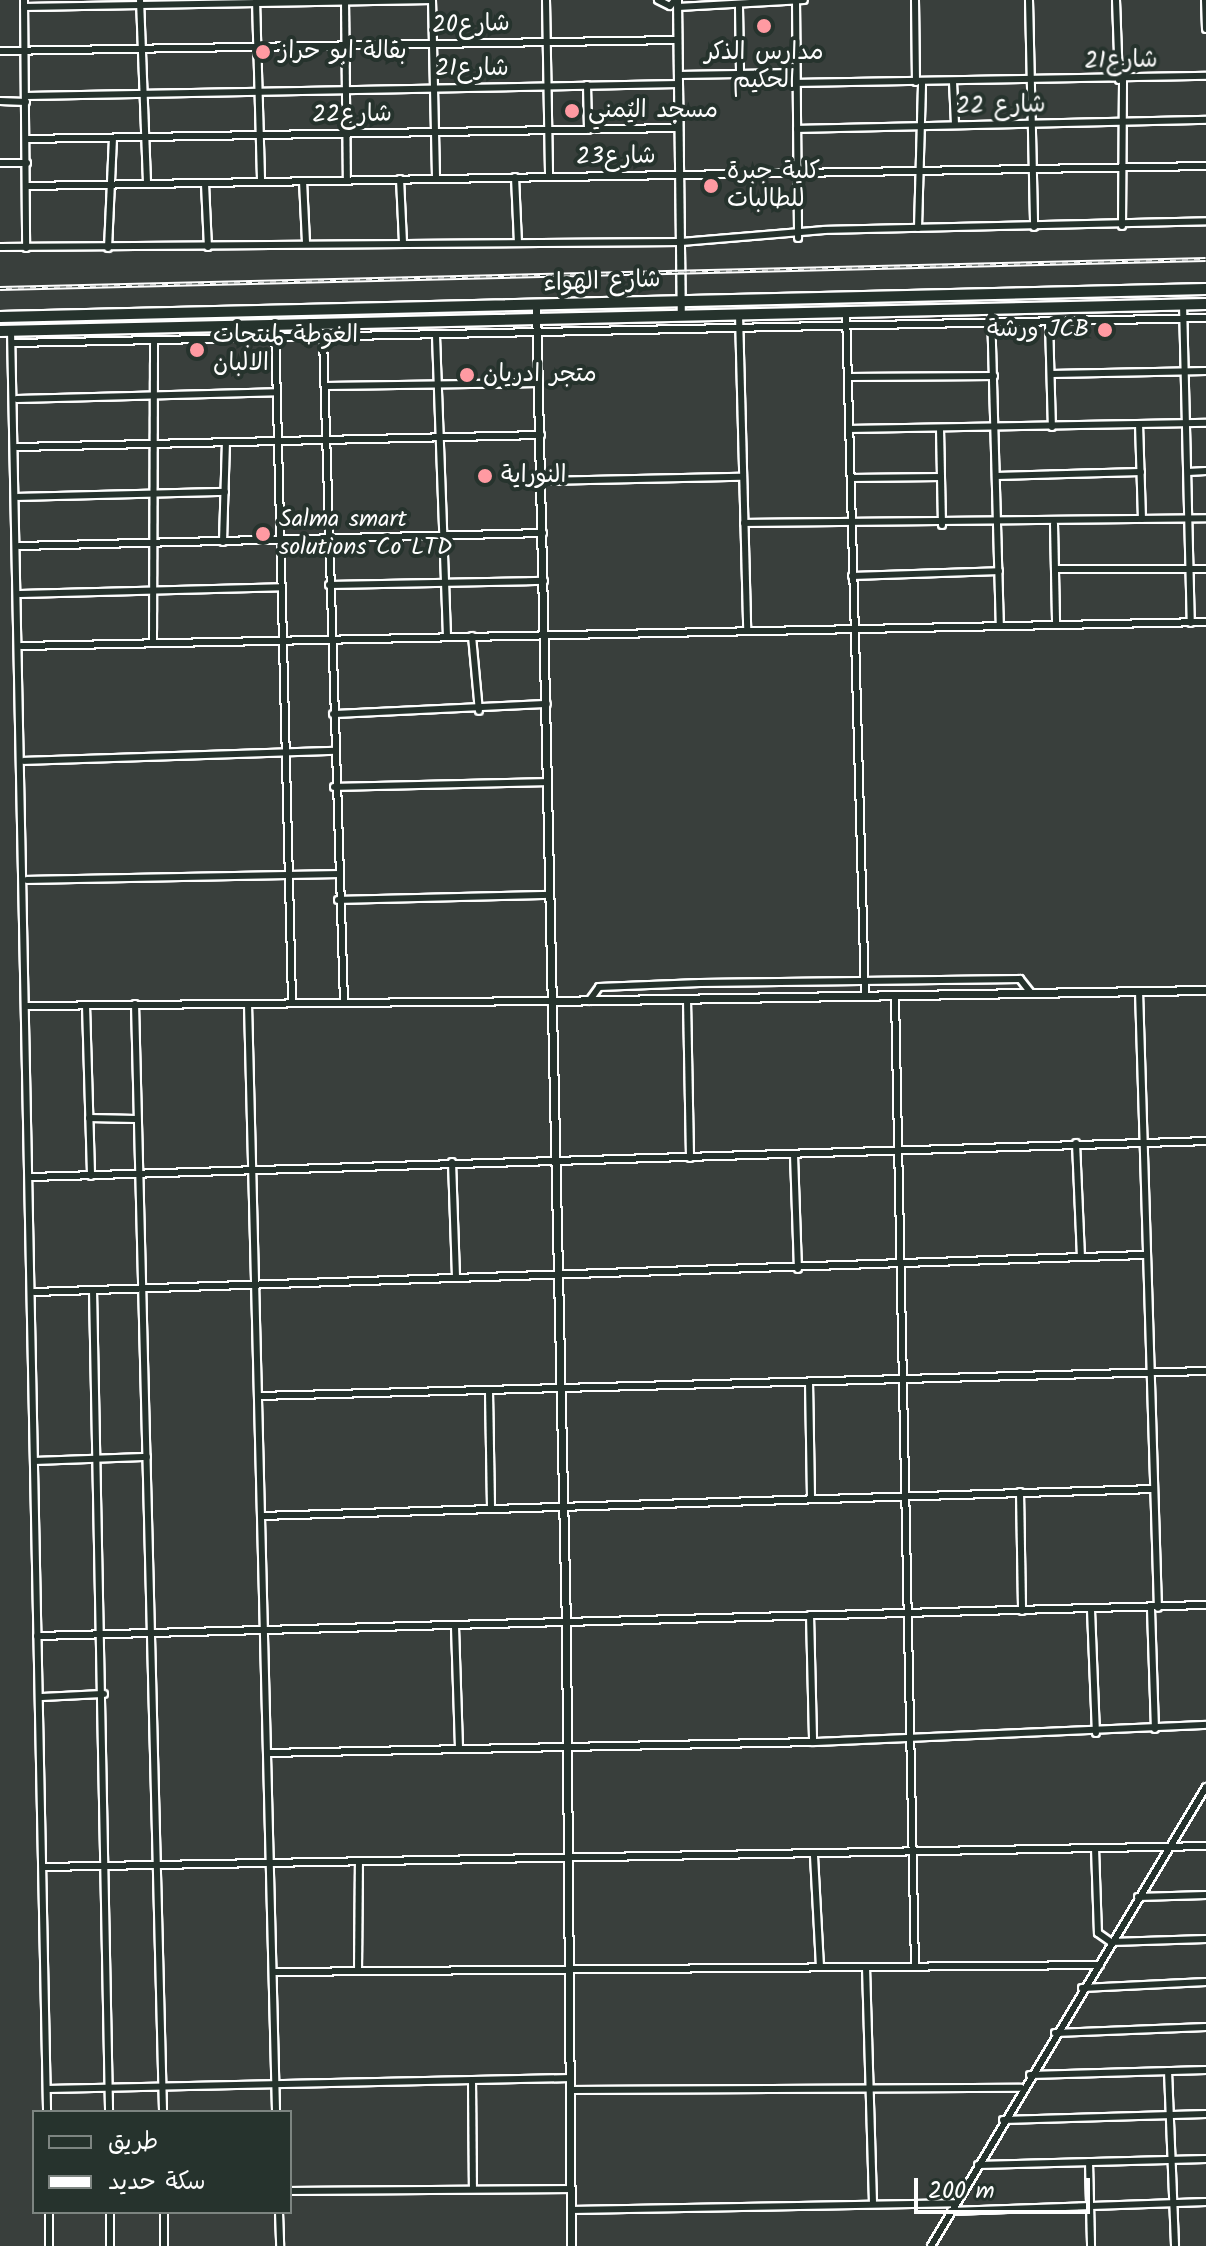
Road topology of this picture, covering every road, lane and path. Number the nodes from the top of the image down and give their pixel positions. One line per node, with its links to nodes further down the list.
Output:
1 (432, 0): 10 (street); 19 (street)
2 (546, 0): 18 (street)
3 (658, 0): 11 (street)
4 (804, 0): 12 (street)
5 (915, 0): 31 (street)
6 (1029, 0): 28 (street)
7 (1116, 0): 30 (street)
8 (1205, 0): 16 (street)
9 (256, 1): 10 (street); 13 (street); 21 (street)
10 (345, 1): 20 (street)
11 (677, 2): 15 (street); 17 (street)
12 (796, 2): 15 (street); 26 (street)
13 (140, 3): 14 (street); 22 (street)
14 (24, 4): 24 (street)
15 (739, 7): 25 (street)
16 (1206, 29)
17 (678, 40): 18 (street, شارع20); 29 (street)
18 (547, 41): 19 (street, شارع20); 35 (street)
19 (432, 44): 20 (street, شارع20); 37 (street)
20 (346, 46): 21 (street, شارع20); 36 (street)
21 (256, 48): 22 (street, شارع20); 38 (street)
22 (142, 50): 24 (street, شارع20); 39 (street)
23 (0, 51): 24 (street, شارع20)
24 (25, 52): 40 (street)
25 (740, 73): 26 (street, شارع21); 29 (street, شارع21)
26 (796, 73): 33 (street)
27 (1206, 76): 30 (street, شارع21)
28 (1031, 79): 30 (street, شارع21); 32 (street, شارع21); 44 (street)
29 (679, 80): 34 (street, شارع21); 47 (street)
30 (1121, 80): 43 (street)
31 (919, 82): 32 (street, شارع21); 33 (street, شارع21); 45 (street)
32 (953, 82): 46 (street)
33 (796, 83): 48 (street)
34 (587, 85): 35 (street, شارع21); 50 (street)
35 (548, 87): 37 (street, شارع21); 49 (street)
36 (346, 88): 37 (street, شارع21); 38 (street, شارع21); 52 (street)
37 (433, 88): 51 (street)
38 (258, 94): 39 (street, شارع21); 53 (street)
39 (144, 95): 40 (street, شارع21); 54 (street)
40 (26, 99): 41 (street, شارع21); 55 (street)
41 (0, 101)
42 (1206, 120): 43 (street, شارع 22)
43 (1122, 122): 44 (street, شارع 22); 60 (street)
44 (1031, 124): 46 (street, شارع 22); 61 (street)
45 (919, 125): 46 (street, شارع 22); 48 (street, شارع 22); 62 (street)
46 (955, 125)
47 (679, 128): 50 (street, شارع22); 64 (street)
48 (797, 129): 63 (street)
49 (548, 130): 50 (street, شارع22); 51 (street, شارع22); 65 (street)
50 (588, 130)
51 (435, 131): 52 (street, شارع22); 67 (street)
52 (347, 133): 53 (street, شارع22); 69 (street)
53 (259, 136): 54 (street, شارع22); 71 (street)
54 (145, 138): 56 (street, شارع22); 72 (street)
55 (26, 139): 56 (street, شارع22); 58 (street)
56 (113, 139): 74 (street)
57 (0, 163): 58 (street)
58 (27, 163): 75 (street)
59 (1206, 166): 60 (street, شارع23)
60 (1121, 167): 61 (street, شارع23); 77 (street)
61 (1033, 169): 62 (street, شارع23); 78 (street)
62 (918, 171): 63 (street, شارع23); 79 (street)
63 (798, 172): 64 (street, شارع23); 80 (street)
64 (681, 174): 65 (street, شارع23); 83 (street)
65 (549, 176): 66 (street, شارع23)
66 (515, 177): 67 (street, شارع23); 82 (street)
67 (436, 178): 68 (street, شارع23)
68 (400, 179): 69 (street, شارع23); 81 (street)
69 (347, 180): 70 (street, شارع23)
70 (303, 181): 71 (street, شارع23); 84 (street)
71 (261, 182): 73 (street, شارع23)
72 (147, 184): 73 (street, شارع23); 74 (street, شارع23)
73 (205, 184): 86 (street)
74 (113, 185): 75 (street, شارع23); 88 (street)
75 (27, 186): 87 (street)
76 (1206, 221): 77 (street)
77 (1122, 226): 78 (street)
78 (1034, 227): 79 (street)
79 (918, 228): 80 (street)
80 (798, 238): 83 (street)
81 (403, 242): 82 (street); 84 (street)
82 (518, 242): 83 (street)
83 (681, 242): 90 (street)
84 (306, 243): 86 (street)
85 (0, 247): 87 (street)
86 (208, 247): 88 (street)
87 (26, 248): 88 (street)
88 (108, 248)
89 (1206, 289): 90 (highway, شارع الهواء)
90 (682, 300): 91 (highway, شارع الهواء); 97 (street)
91 (536, 304): 98 (highway, شارع الهواء); 101 (street)
92 (1183, 304): 93 (highway, شارع الهواء); 94 (highway, شارع الهواء); 99 (street)
93 (1206, 304)
94 (991, 309): 95 (highway, شارع الهواء); 103 (street)
95 (846, 312): 96 (highway, شارع الهواء); 105 (street)
96 (739, 315): 97 (highway, شارع الهواء); 106 (street)
97 (681, 316): 101 (highway, شارع الهواء)
98 (0, 317)
99 (1183, 318): 100 (street); 102 (street); 115 (street)
100 (1206, 318)
101 (539, 319): 104 (highway, شارع الهواء); 108 (street)
102 (1049, 322): 103 (street); 116 (street)
103 (993, 323): 105 (street); 117 (street)
104 (275, 324): 107 (highway, شارع الهواء); 111 (street)
105 (848, 326): 106 (street); 118 (street)
106 (738, 329): 108 (street); 143 (street)
107 (6, 331): 112 (street)
108 (537, 333): 109 (street); 119 (street)
109 (436, 336): 110 (street); 120 (street)
110 (323, 338): 111 (street); 121 (street)
111 (276, 340): 113 (street); 122 (street)
112 (14, 343): 113 (street); 124 (street)
113 (154, 343): 123 (street)
114 (1206, 371): 115 (street)
115 (1187, 372): 116 (street); 127 (street)
116 (1051, 374): 128 (street)
117 (994, 376): 118 (street); 129 (street)
118 (849, 377): 130 (street)
119 (539, 383): 120 (street); 132 (street)
120 (438, 385): 121 (street); 133 (street)
121 (326, 386): 134 (street)
122 (277, 392): 123 (street); 135 (street)
123 (154, 397): 124 (street); 137 (street)
124 (17, 399): 138 (street)
125 (1206, 423): 127 (street)
126 (1139, 424): 127 (street); 128 (street); 140 (street)
127 (1188, 424): 141 (street)
128 (1052, 427): 129 (street)
129 (995, 428): 131 (street); 142 (street)
130 (851, 429): 131 (street); 145 (street)
131 (940, 429): 144 (street)
132 (541, 435): 133 (street); 146 (street)
133 (440, 437): 134 (street); 158 (street)
134 (326, 440): 135 (street); 160 (street)
135 (278, 441): 136 (street); 161 (street)
136 (226, 442): 137 (street); 147 (street)
137 (153, 444): 138 (street); 148 (street)
138 (17, 447): 149 (street)
139 (1206, 471): 141 (street)
140 (1141, 472): 142 (street); 152 (street)
141 (1188, 472): 150 (street)
142 (996, 476): 157 (street)
143 (741, 477): 146 (street); 154 (street)
144 (941, 477): 145 (street); 156 (street)
145 (851, 478): 153 (street)
146 (542, 481): 159 (street)
147 (225, 492): 148 (street); 162 (street)
148 (153, 494): 149 (street); 163 (street)
149 (18, 497): 164 (street)
150 (1188, 518): 151 (street); 152 (street); 167 (street)
151 (1206, 518)
152 (1142, 519): 155 (street)
153 (852, 520): 154 (street); 156 (street); 169 (street)
154 (744, 523): 180 (street)
155 (1054, 524): 157 (street); 165 (street)
156 (942, 525): 157 (street)
157 (997, 525): 168 (street)
158 (443, 533): 159 (street); 160 (street); 171 (street)
159 (543, 533): 170 (street)
160 (329, 539): 161 (street); 172 (street)
161 (281, 541): 162 (street); 173 (street)
162 (223, 542): 163 (street)
163 (153, 543): 164 (street); 174 (street)
164 (19, 546): 175 (street)
165 (1055, 569): 167 (street); 176 (street)
166 (1206, 569): 167 (street)
167 (1189, 570): 178 (street)
168 (999, 571): 169 (street); 179 (street)
169 (852, 576): 181 (street)
170 (544, 581): 171 (street); 182 (street)
171 (445, 583): 172 (street); 183 (street)
172 (329, 585): 185 (street)
173 (282, 587): 174 (street); 186 (street)
174 (153, 590): 175 (street); 187 (street)
175 (20, 594): 188 (street)
176 (1056, 622): 178 (street); 179 (street)
177 (1206, 622): 178 (street)
178 (1191, 623)
179 (1000, 624): 181 (street)
180 (747, 631): 181 (street); 182 (street)
181 (856, 631): 202 (street)
182 (545, 635): 184 (street); 189 (street)
183 (447, 636): 184 (street); 185 (street)
184 (472, 636): 190 (street)
185 (330, 639): 186 (street); 191 (street)
186 (283, 640): 187 (street); 193 (street)
187 (153, 641): 188 (street)
188 (21, 646): 194 (street)
189 (547, 704): 190 (street); 195 (street)
190 (479, 711): 191 (street)
191 (333, 714): 192 (street)
192 (333, 751): 193 (street); 196 (street)
193 (286, 752): 194 (street); 198 (street)
194 (24, 761): 199 (street)
195 (548, 782): 196 (street); 200 (street)
196 (334, 787): 197 (street)
197 (337, 874): 198 (street); 201 (street)
198 (289, 875): 199 (street); 211 (street)
199 (27, 880): 216 (street)
200 (550, 895): 201 (street); 209 (street)
201 (338, 900): 212 (street)
202 (865, 983): 205 (street); 207 (street); 210 (street)
203 (1206, 990): 204 (street)
204 (1139, 991): 205 (street); 220 (street)
205 (1031, 993): 206 (street)
206 (895, 996): 207 (street); 222 (street)
207 (865, 997): 208 (street)
208 (687, 1000): 210 (street); 224 (street)
209 (551, 1001): 210 (street); 212 (street); 225 (street)
210 (589, 1001)
211 (292, 1002): 212 (street); 214 (street)
212 (344, 1002)
213 (135, 1004): 214 (street); 215 (street); 218 (street)
214 (248, 1004): 227 (street)
215 (86, 1005): 216 (street); 217 (street)
216 (27, 1006): 230 (street)
217 (89, 1118): 218 (street); 229 (street)
218 (136, 1119): 228 (street)
219 (1206, 1141): 220 (street)
220 (1143, 1142): 221 (street); 231 (street)
221 (1076, 1143): 222 (street); 232 (street)
222 (894, 1148): 223 (street); 233 (street)
223 (794, 1155): 224 (street); 234 (street)
224 (690, 1158): 225 (street)
225 (555, 1161): 226 (street); 235 (street)
226 (452, 1162): 227 (street); 236 (street)
227 (252, 1168): 228 (street); 237 (street)
228 (137, 1175): 229 (street); 238 (street)
229 (91, 1176): 230 (street)
230 (31, 1177): 240 (street)
231 (1145, 1255): 232 (street); 242 (street)
232 (1081, 1256): 233 (street)
233 (897, 1261): 234 (street); 243 (street)
234 (798, 1269): 235 (street)
235 (557, 1273): 236 (street); 245 (street)
236 (456, 1276): 237 (street)
237 (255, 1282): 238 (street); 247 (street)
238 (140, 1286): 239 (street); 248 (street)
239 (93, 1290): 240 (street); 249 (street)
240 (34, 1292): 250 (street)
241 (1206, 1371): 242 (street)
242 (1150, 1373): 243 (street); 251 (street)
243 (901, 1379): 244 (street); 253 (street)
244 (809, 1382): 245 (street); 254 (street)
245 (560, 1390): 246 (street); 255 (street)
246 (489, 1392): 247 (street); 256 (street)
247 (258, 1396): 257 (street)
248 (147, 1457): 249 (street); 267 (street)
249 (97, 1459): 250 (street); 268 (street)
250 (37, 1461): 269 (street)
251 (1154, 1489): 252 (street); 259 (street)
252 (1020, 1492): 253 (street); 261 (street)
253 (902, 1495): 254 (street); 262 (street)
254 (811, 1497): 255 (street)
255 (563, 1504): 256 (street); 264 (street)
256 (491, 1507): 257 (street)
257 (261, 1516): 266 (street)
258 (1206, 1605): 259 (street)
259 (1154, 1608): 260 (street); 273 (street)
260 (1091, 1610): 261 (street); 274 (street)
261 (1022, 1611): 262 (street)
262 (904, 1613): 263 (street); 275 (street)
263 (810, 1615): 264 (street); 276 (street)
264 (566, 1624): 265 (street); 277 (street)
265 (455, 1627): 266 (street); 278 (street)
266 (264, 1632): 267 (street); 279 (street)
267 (151, 1633): 268 (street); 290 (street)
268 (102, 1635): 269 (street); 270 (street)
269 (37, 1636): 271 (street)
270 (104, 1694): 271 (street); 289 (street)
271 (40, 1697): 291 (street)
272 (1206, 1725): 273 (street)
273 (1155, 1729): 274 (street)
274 (1096, 1733): 275 (street)
275 (911, 1739): 276 (street); 284 (street)
276 (813, 1742): 277 (street)
277 (565, 1747): 278 (street); 286 (street)
278 (459, 1748): 279 (street)
279 (267, 1753): 288 (street)
280 (1206, 1787): 281 (street)
281 (1169, 1846): 282 (street); 283 (street); 293 (street)
282 (1206, 1846)
283 (1095, 1848): 284 (street); 295 (street)
284 (912, 1853): 285 (street); 297 (street)
285 (814, 1856): 286 (street); 298 (street)
286 (567, 1861): 287 (street); 300 (street)
287 (359, 1863): 288 (street); 301 (street)
288 (270, 1864): 290 (street); 302 (street)
289 (108, 1865): 290 (street); 291 (street); 315 (street)
290 (157, 1865): 314 (street)
291 (43, 1867): 317 (street)
292 (1206, 1895): 293 (street)
293 (1138, 1897): 295 (street)
294 (1206, 1939): 295 (street)
295 (1111, 1942): 296 (street)
296 (1100, 1965): 297 (street); 304 (street)
297 (915, 1966): 299 (street)
298 (820, 1967): 299 (street); 300 (street)
299 (866, 1967): 313 (street)
300 (569, 1969): 301 (street); 310 (street)
301 (358, 1971): 302 (street)
302 (273, 1972): 312 (street)
303 (1206, 1982): 304 (street)
304 (1082, 1988): 306 (street)
305 (1206, 2027): 306 (street)
306 (1055, 2033): 309 (street)
307 (1206, 2070): 308 (street)
308 (1168, 2071): 309 (street); 324 (street)
309 (1029, 2075): 316 (street)
310 (570, 2078): 311 (street); 318 (street)
311 (472, 2080): 312 (street); 330 (street)
312 (276, 2084): 314 (street); 322 (street)
313 (866, 2085): 316 (street); 318 (street); 336 (street)
314 (163, 2086): 315 (street); 321 (street)
315 (109, 2088): 317 (street); 320 (street)
316 (1021, 2088): 325 (street)
317 (47, 2089): 319 (street)
318 (570, 2090): 331 (street)
319 (47, 2110)
320 (109, 2110)
321 (163, 2110)
322 (276, 2110)
323 (1206, 2114): 324 (street)
324 (1170, 2115): 325 (street); 326 (street)
325 (1003, 2120): 329 (street)
326 (1172, 2159): 327 (street); 328 (street); 335 (street)
327 (1206, 2159)
328 (1089, 2162): 329 (street); 337 (street)
329 (977, 2165): 334 (street)
330 (473, 2189): 331 (street); 332 (street)
331 (570, 2189): 338 (street)
332 (292, 2191)
333 (1206, 2202): 335 (street)
334 (955, 2203): 336 (street); 339 (street)
335 (1173, 2203): 337 (street); 351 (street)
336 (873, 2204): 338 (street)
337 (1090, 2208): 339 (street); 350 (street)
338 (571, 2210): 348 (street)
339 (951, 2211): 349 (street)
340 (49, 2214): 344 (street)
341 (110, 2214): 345 (street)
342 (164, 2214): 346 (street)
343 (279, 2214): 347 (street)
344 (49, 2246)
345 (110, 2246)
346 (164, 2246)
347 (280, 2246)
348 (571, 2246)
349 (931, 2246)
350 (1091, 2246)
351 (1175, 2246)

